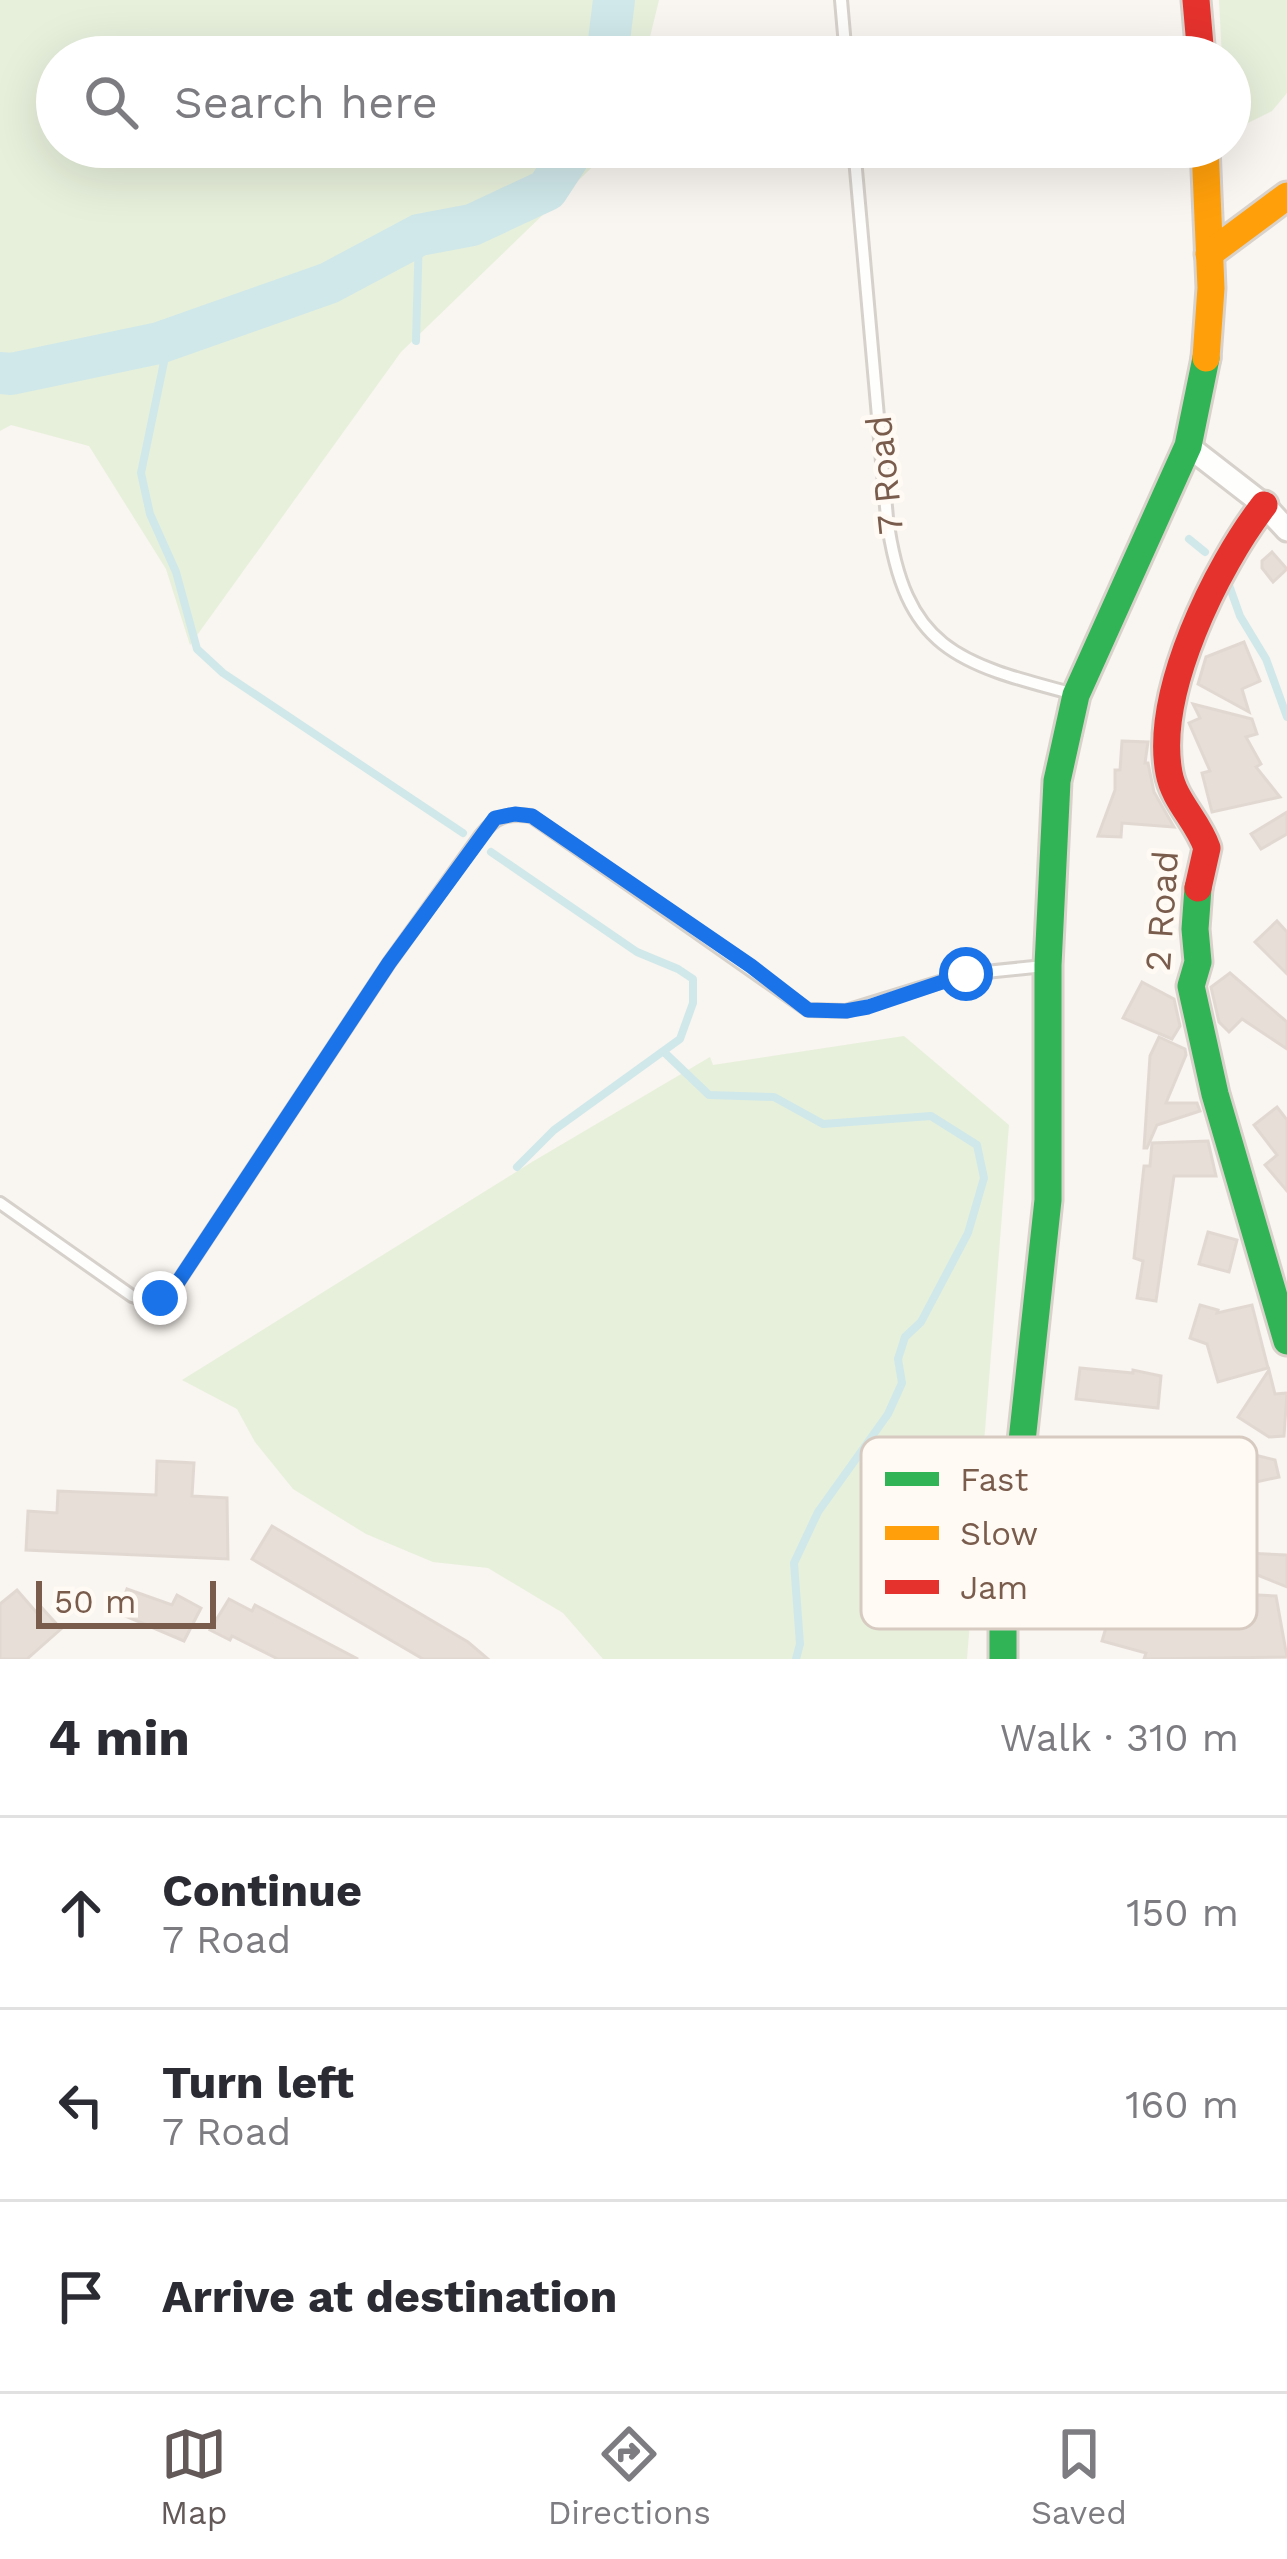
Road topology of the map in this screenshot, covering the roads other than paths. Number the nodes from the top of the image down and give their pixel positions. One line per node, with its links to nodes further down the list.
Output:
1 (841, 0): 3 (lane)
2 (1196, 0): 4 (main road)
3 (844, 36)
4 (1199, 36)
5 (856, 168): 12 (lane, 7 Road)
6 (1205, 168): 8 (main road)
7 (1287, 196): 8 (main road)
8 (1209, 254): 9 (main road)
9 (1188, 446): 10 (street); 12 (main road)
10 (1264, 505): 11 (street); 15 (main road, 2 Road)
11 (1287, 530)
12 (1076, 695): 13 (main road)
13 (1048, 965): 14 (lane); 16 (main road)
14 (0, 1203)
15 (1287, 1341)
16 (1022, 1437)
17 (1004, 1629): 18 (main road)
18 (1003, 1659)

